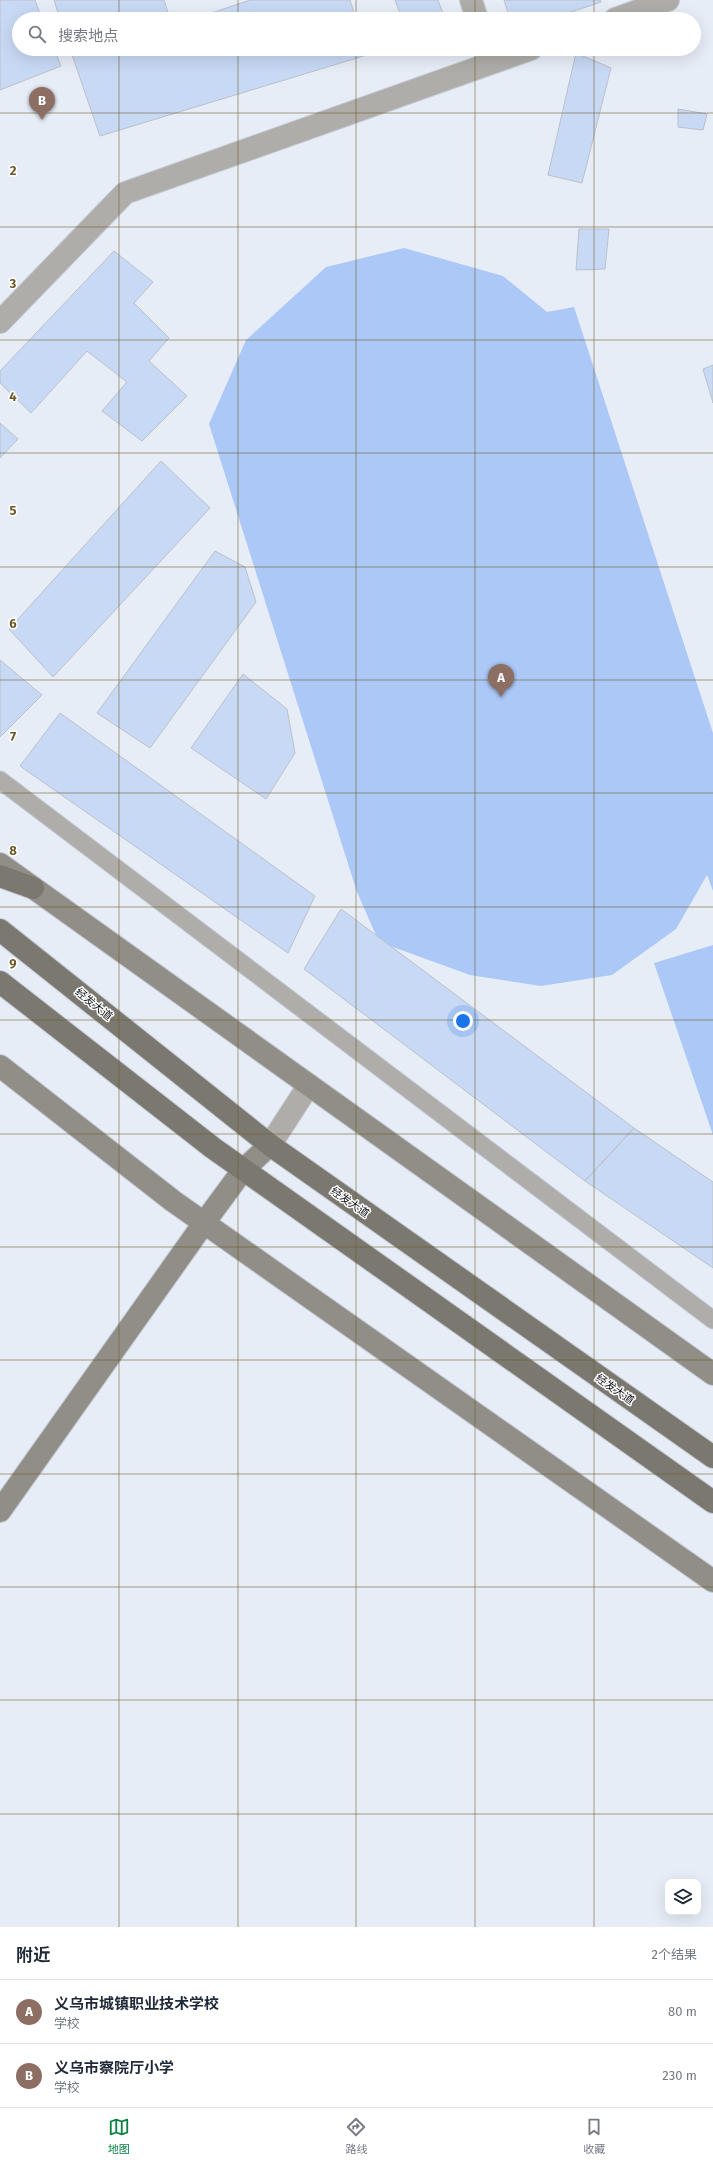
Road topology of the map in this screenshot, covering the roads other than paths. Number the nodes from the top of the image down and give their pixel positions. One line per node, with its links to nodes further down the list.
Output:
1 (471, 0): 3 (street)
2 (668, 0): 4 (street)
3 (475, 12)
4 (635, 12)
5 (490, 56): 6 (street)
6 (0, 322)
7 (0, 780): 18 (lane)
8 (0, 864): 10 (main road)
9 (0, 876): 10 (main road)
10 (33, 888): 14 (main road)
11 (0, 930): 15 (main road, 经发大道)
12 (0, 982): 16 (main road)
13 (0, 1066): 17 (main road)
14 (309, 1085): 15 (street); 19 (main road)
15 (270, 1145): 16 (main road); 20 (main road, 经发大道)
16 (243, 1170): 17 (main road); 21 (main road)
17 (204, 1223): 22 (main road); 23 (main road)
18 (713, 1320)
19 (713, 1374)
20 (713, 1457)
21 (713, 1502)
22 (0, 1511)
23 (713, 1581)

